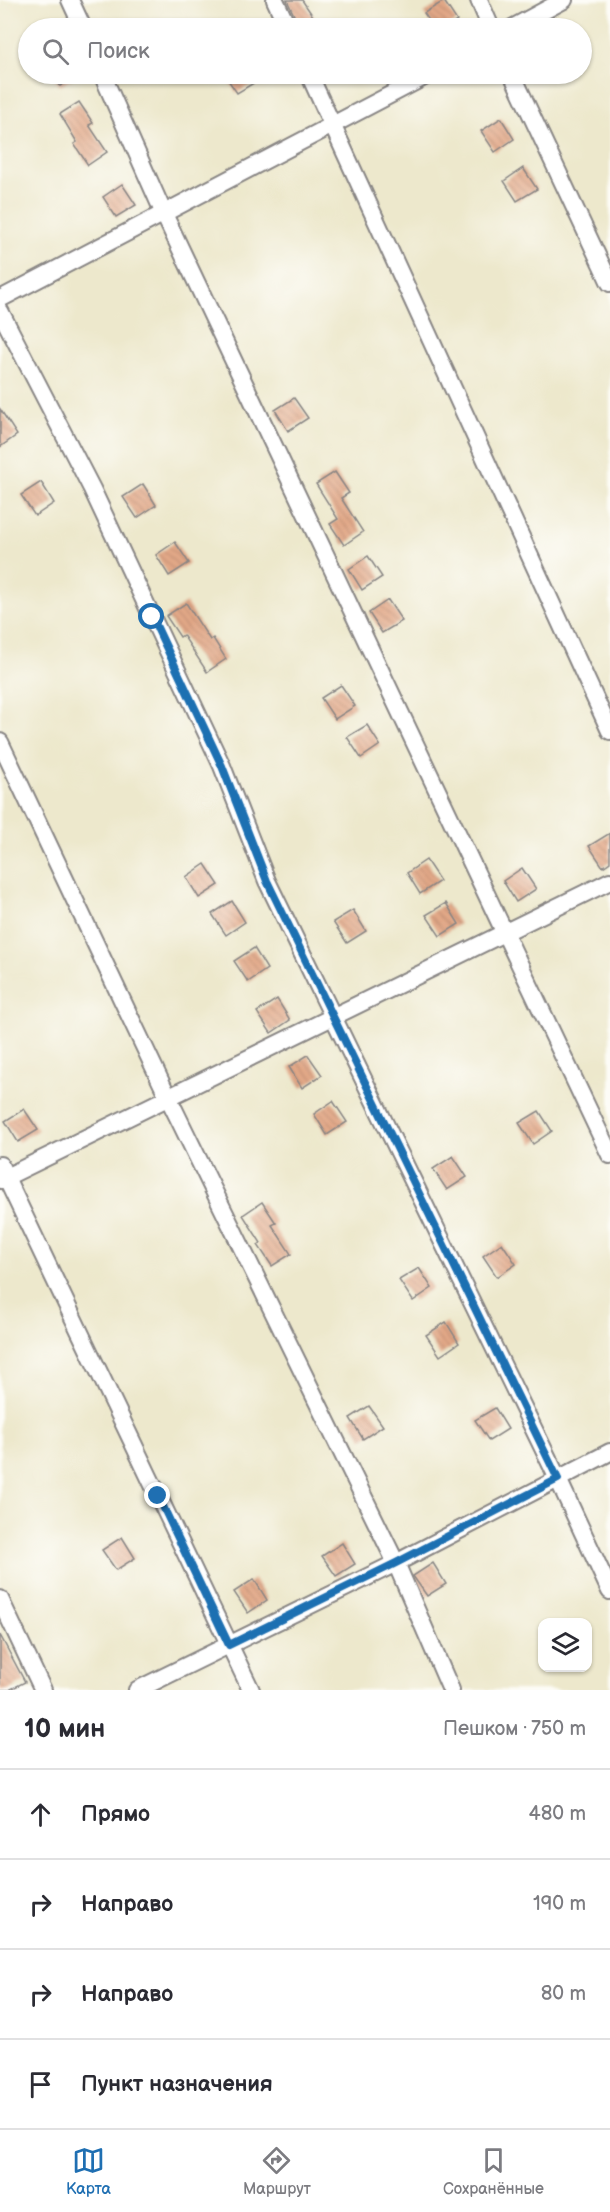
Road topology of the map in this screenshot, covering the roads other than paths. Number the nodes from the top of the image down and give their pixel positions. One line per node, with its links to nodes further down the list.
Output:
1 (70, 0): 5 (street)
2 (275, 0): 6 (street)
3 (479, 0): 7 (street)
4 (564, 0): 8 (street)
5 (78, 18)
6 (283, 18)
7 (487, 18)
8 (531, 18)
9 (106, 84): 14 (street)
10 (314, 84): 13 (street)
11 (411, 84): 13 (street)
12 (517, 84): 15 (street)
13 (333, 125): 14 (street); 18 (street)
14 (164, 214): 16 (street); 21 (street)
15 (610, 283)
16 (0, 299)
17 (0, 311): 22 (street)
18 (610, 731)
19 (0, 742): 23 (street)
20 (610, 881): 21 (street)
21 (504, 934): 22 (street); 24 (street)
22 (333, 1018): 23 (street); 27 (street)
23 (168, 1097): 25 (street); 28 (street)
24 (610, 1155)
25 (2, 1174): 31 (street)
26 (610, 1452): 27 (street)
27 (558, 1479): 28 (street); 29 (street)
28 (396, 1563): 31 (street); 35 (street)
29 (610, 1591)
30 (0, 1599): 32 (street)
31 (229, 1645): 33 (street); 34 (street)
32 (43, 1690)
33 (137, 1690)
34 (251, 1690)
35 (451, 1690)

